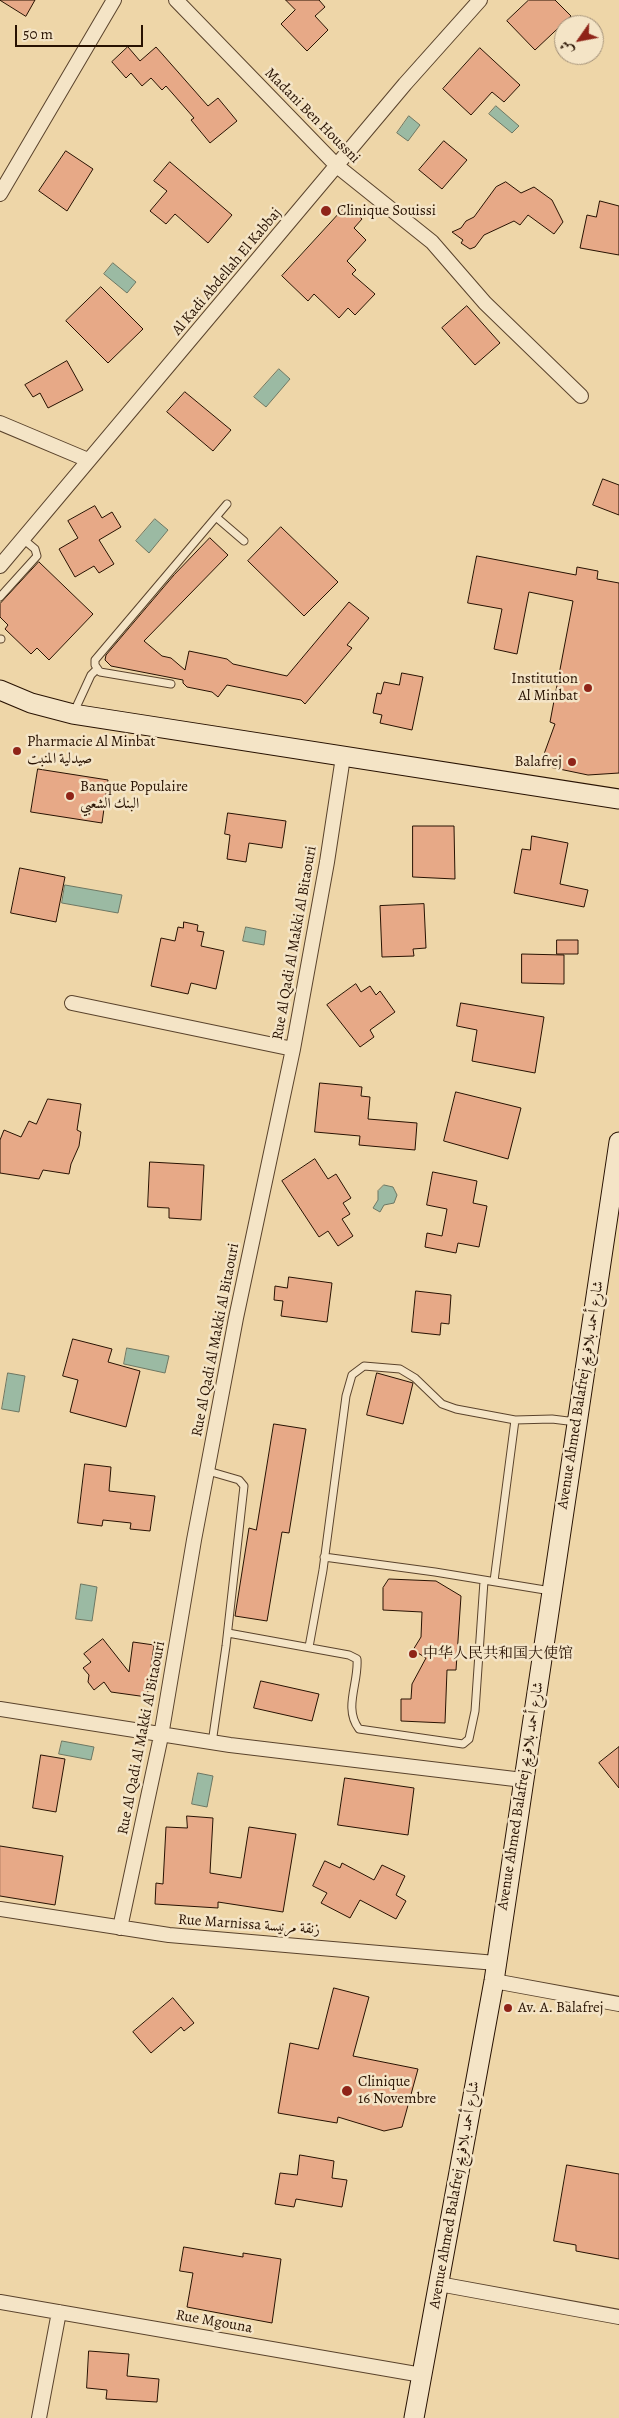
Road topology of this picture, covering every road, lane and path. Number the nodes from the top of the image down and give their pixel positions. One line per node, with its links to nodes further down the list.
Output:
1 (114, 0): 5 (street)
2 (176, 0): 4 (street, Madani Ben Houssni)
3 (480, 0): 4 (street, Al Kadi Abdellah El Kabbaj)
4 (337, 166): 6 (street, Madani Ben Houssni); 8 (street, Al Kadi Abdellah El Kabbaj)
5 (0, 194)
6 (581, 396)
7 (0, 423): 8 (street)
8 (88, 460): 11 (street, Al Kadi Abdellah El Kabbaj)
9 (227, 504): 10 (lane)
10 (216, 517): 12 (lane); 15 (lane)
11 (23, 538): 13 (street, Al Kadi Abdellah El Kabbaj); 14 (lane)
12 (244, 541)
13 (0, 566)
14 (0, 598)
15 (97, 669): 16 (lane); 18 (lane)
16 (172, 684)
17 (0, 690): 18 (main road)
18 (73, 714): 19 (main road)
19 (342, 757): 20 (main road); 22 (street, Rue Al Qadi Al Makki Al Bitaouri)
20 (619, 799)
21 (72, 1003): 22 (street)
22 (293, 1049): 26 (street, Rue Al Qadi Al Makki Al Bitaouri)
23 (619, 1142): 25 (main road, Avenue Ahmed Balafrej شارع أحمد بلافريج)
24 (515, 1420): 25 (lane); 27 (lane); 29 (lane)
25 (577, 1422): 30 (main road, Avenue Ahmed Balafrej شارع أحمد بلافريج)
26 (208, 1471): 31 (lane); 34 (street, Rue Al Qadi Al Makki Al Bitaouri)
27 (324, 1557): 28 (lane); 32 (lane)
28 (484, 1581): 29 (lane); 32 (lane)
29 (494, 1581): 30 (lane)
30 (552, 1592): 36 (main road, Avenue Ahmed Balafrej شارع أحمد بلافريج)
31 (228, 1633): 32 (lane); 35 (lane)
32 (309, 1646)
33 (0, 1709): 34 (street)
34 (161, 1736): 35 (street); 38 (street, Rue Al Qadi Al Makki Al Bitaouri)
35 (212, 1743): 36 (street)
36 (523, 1780): 39 (main road, Avenue Ahmed Balafrej شارع أحمد بلافريج)
37 (0, 1910): 38 (street, Rue Marnissa زنقة مرنيسة)
38 (120, 1928): 39 (street, Rue Marnissa زنقة مرنيسة)
39 (495, 1972): 40 (street, Rue Marnissa زنقة مرنيسة); 41 (main road, Avenue Ahmed Balafrej شارع أحمد بلافريج)
40 (619, 2004)
41 (439, 2284): 44 (street); 45 (main road, Avenue Ahmed Balafrej شارع أحمد بلافريج)
42 (0, 2302): 43 (street, Rue Mgouna)
43 (59, 2312): 45 (street, Rue Mgouna); 46 (street)
44 (619, 2317)
45 (422, 2375): 47 (main road, Avenue Ahmed Balafrej شارع أحمد بلافريج)
46 (39, 2418)
47 (414, 2418)

